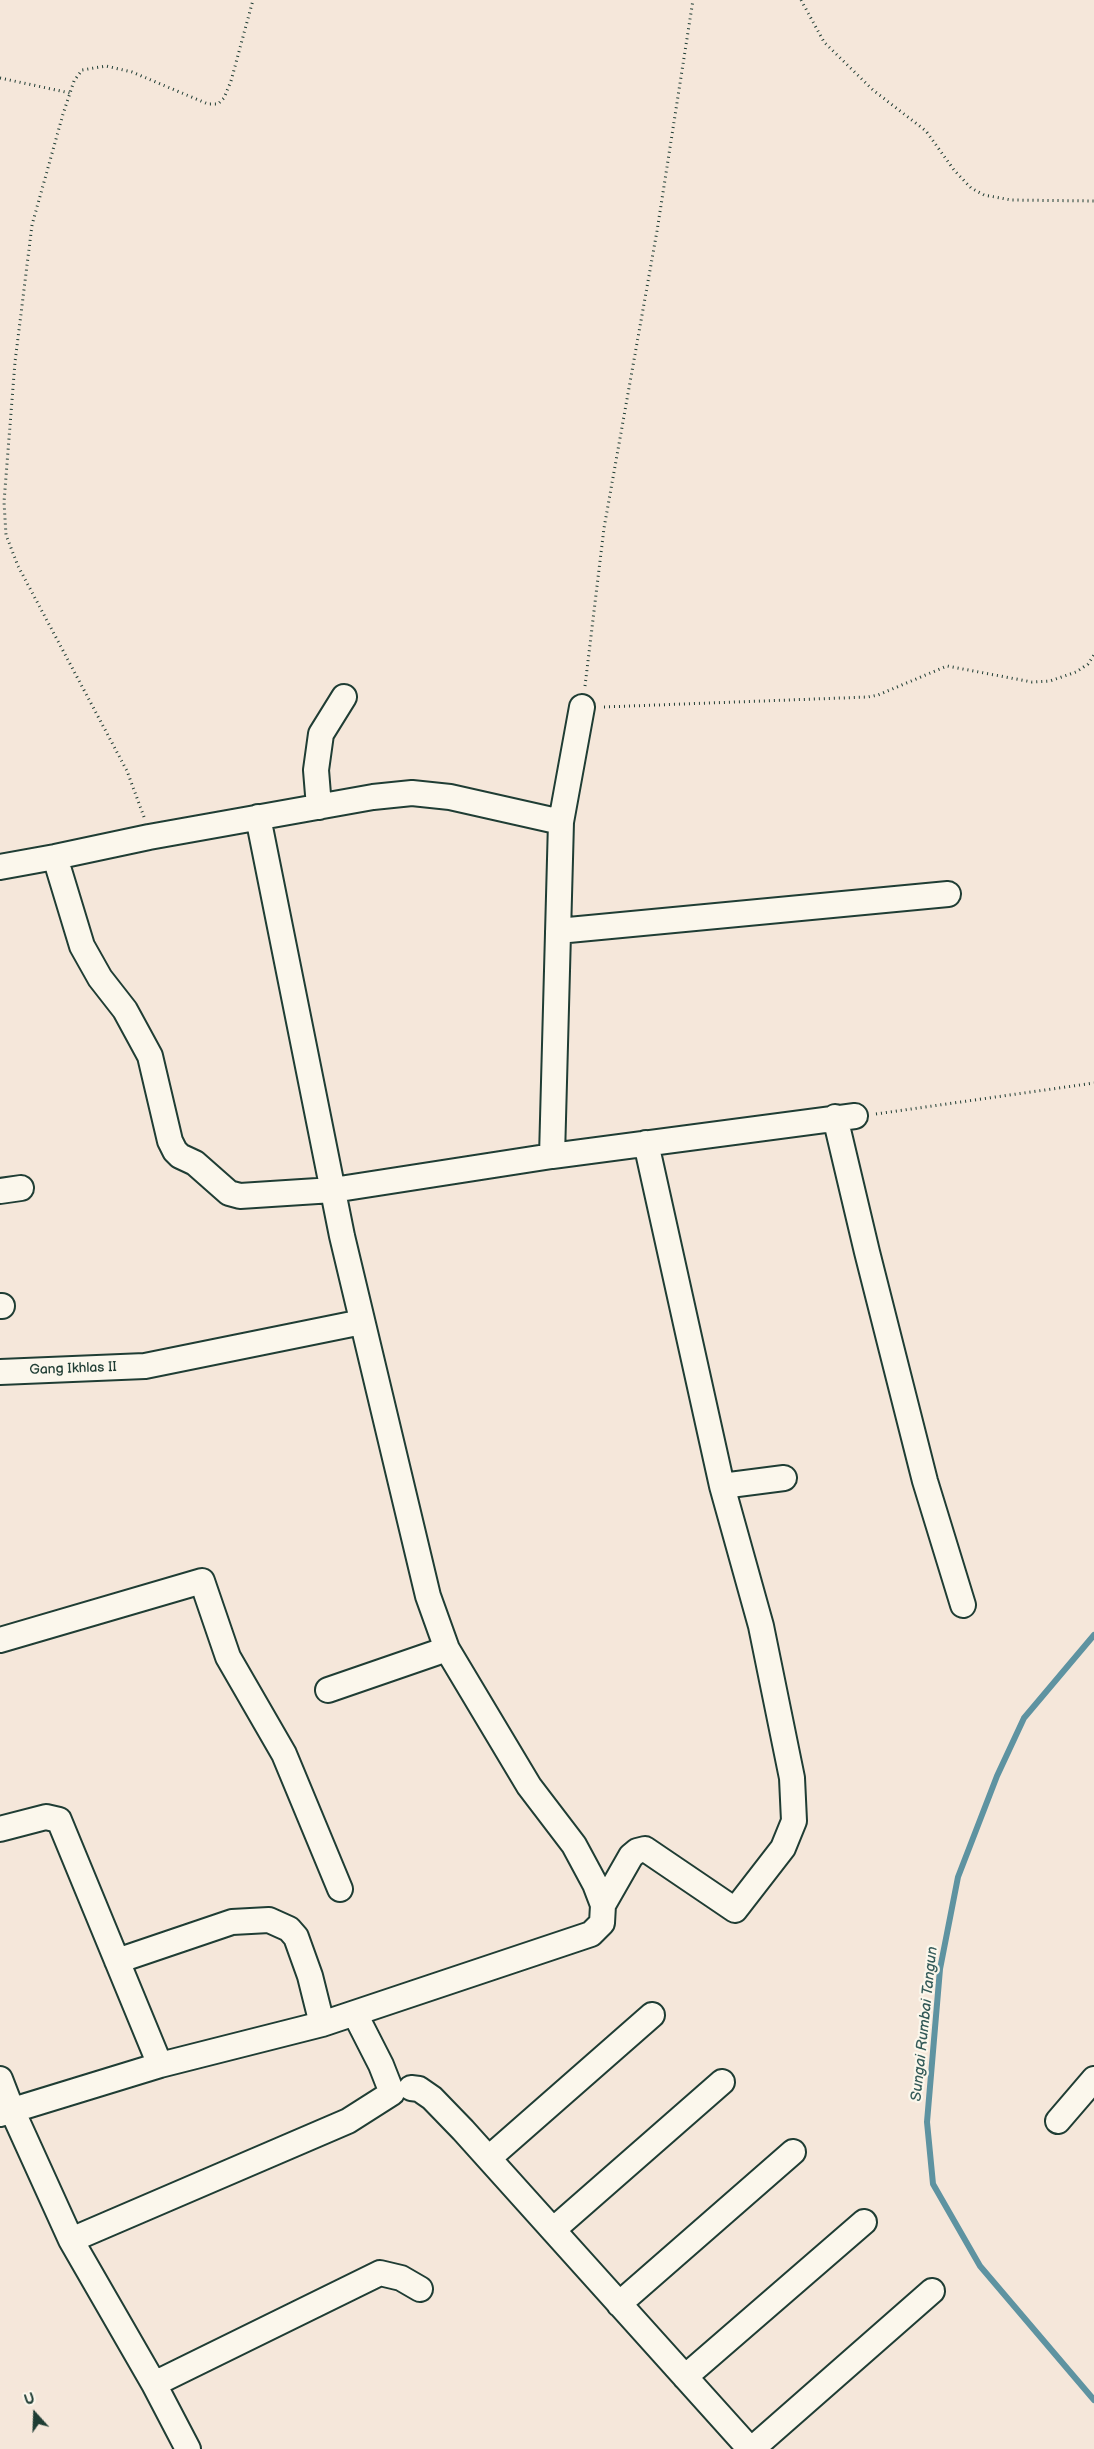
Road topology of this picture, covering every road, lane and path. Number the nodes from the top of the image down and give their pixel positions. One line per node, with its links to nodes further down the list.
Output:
1 (253, 0): 5 (path)
2 (693, 0): 9 (path)
3 (801, 0): 6 (path)
4 (0, 78): 5 (path)
5 (70, 93): 13 (path)
6 (1094, 201)
7 (1094, 655): 9 (path)
8 (344, 697): 10 (street)
9 (582, 707): 12 (street)
10 (319, 807): 11 (street); 12 (street)
11 (258, 817): 13 (street); 22 (street)
12 (561, 822): 17 (street)
13 (149, 837): 14 (street)
14 (55, 858): 15 (street); 22 (street)
15 (0, 867)
16 (948, 894): 17 (street)
17 (558, 931): 21 (street)
18 (1094, 1084): 19 (path)
19 (845, 1117): 20 (street); 27 (street)
20 (646, 1142): 21 (street); 26 (street)
21 (552, 1156): 22 (street)
22 (333, 1190): 23 (street)
23 (362, 1322): 24 (street, Gang Ikhlas II); 29 (street)
24 (0, 1372)
25 (784, 1478): 26 (street)
26 (722, 1486): 33 (street)
27 (962, 1605)
28 (0, 1640): 32 (street)
29 (447, 1649): 30 (street); 33 (street)
30 (328, 1690)
31 (0, 1830): 34 (street)
32 (340, 1889)
33 (603, 1905): 35 (street)
34 (117, 1961): 37 (street); 38 (street)
35 (354, 2014): 37 (street); 49 (street)
36 (652, 2015): 46 (street)
37 (322, 2024): 38 (street)
38 (160, 2065): 43 (street)
39 (1094, 2079): 44 (street)
40 (0, 2080): 43 (street)
41 (722, 2082): 48 (street)
42 (411, 2088): 46 (street)
43 (6, 2112): 49 (street)
44 (1058, 2121)
45 (793, 2152): 52 (street)
46 (489, 2158): 48 (street)
47 (864, 2222): 53 (street)
48 (553, 2230): 52 (street)
49 (71, 2240): 54 (street)
50 (420, 2289): 54 (street)
51 (932, 2291): 56 (street)
52 (620, 2304): 53 (street)
53 (685, 2377): 56 (street)
54 (154, 2384): 55 (street)
55 (188, 2449)
56 (751, 2449)

